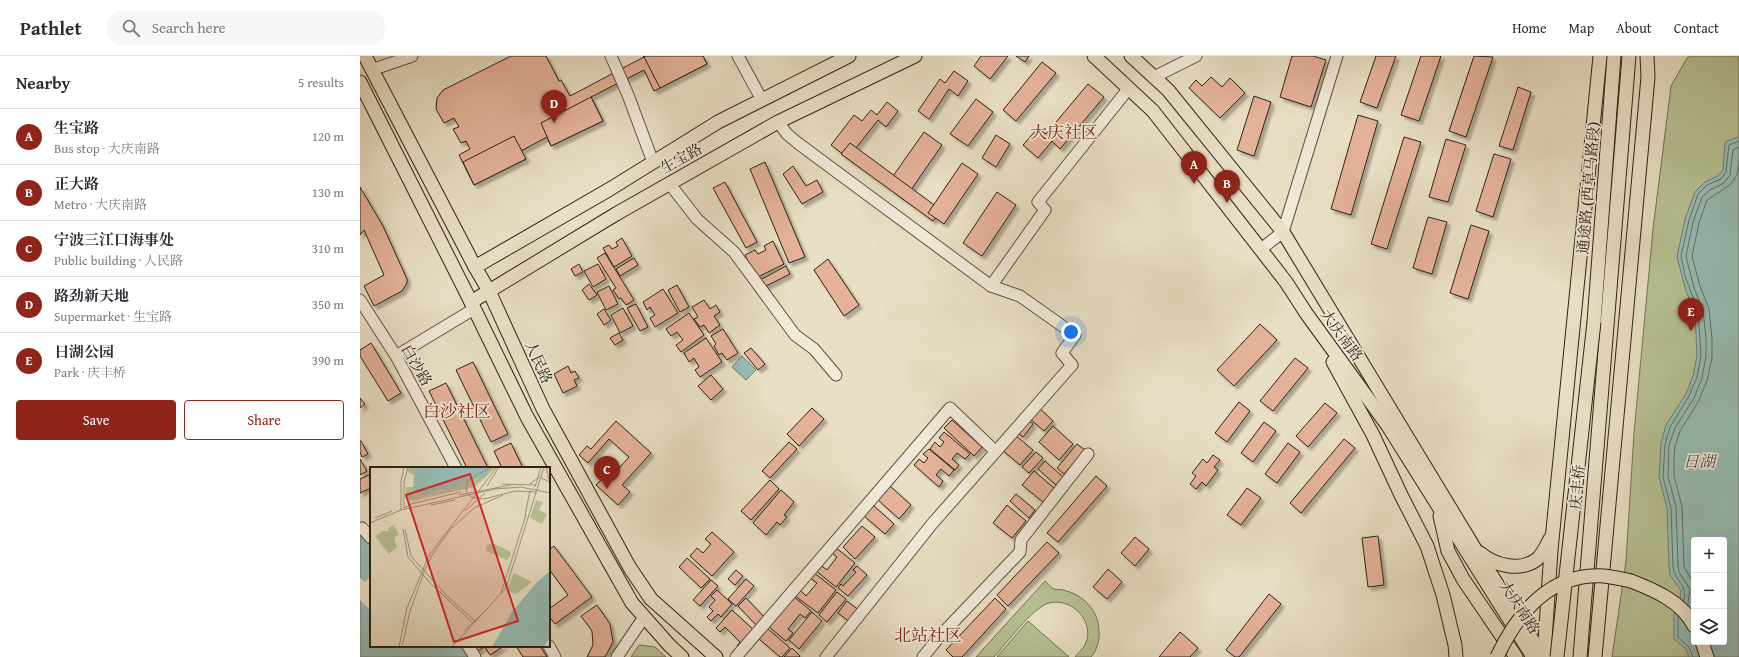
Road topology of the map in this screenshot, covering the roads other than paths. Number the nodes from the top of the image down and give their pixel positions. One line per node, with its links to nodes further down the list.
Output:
1 (365, 56): 15 (main road, 人民路)
2 (412, 56): 15 (street)
3 (610, 56): 21 (street)
4 (738, 56): 19 (street)
5 (849, 56): 19 (main road, 生宝路)
6 (915, 56): 20 (main road, 生宝路)
7 (1094, 56): 18 (main road, 大庆南路)
8 (1131, 56): 16 (main road, 大庆南路)
9 (1196, 56): 16 (street)
10 (1337, 56): 23 (street)
11 (1600, 56): 39 (main road)
12 (1614, 56): 31 (main road, 通途路 (西草马路段))
13 (1629, 56): 31 (main road, 通途路 (西草马路段))
14 (1646, 56): 62 (main road)
15 (374, 69): 25 (main road, 人民路)
16 (1154, 77): 23 (main road, 大庆南路)
17 (360, 82): 29 (main road)
18 (1128, 88): 24 (main road, 大庆南路); 26 (street)
19 (762, 100): 21 (main road, 生宝路)
20 (778, 122): 22 (main road, 生宝路); 26 (street)
21 (653, 162): 25 (main road, 生宝路)
22 (669, 183): 27 (main road, 生宝路); 33 (street)
23 (1283, 232): 24 (street); 41 (main road, 大庆南路)
24 (1261, 249): 30 (main road, 大庆南路)
25 (475, 267): 27 (main road, 人民路)
26 (991, 286): 34 (street)
27 (489, 291): 29 (main road, 生宝路); 51 (main road, 人民路)
28 (360, 300): 32 (street, 白沙路)
29 (472, 305): 32 (street); 42 (main road)
30 (1306, 313): 37 (main road, 大庆南路); 55 (main road)
31 (1600, 321): 60 (main road, 庆丰桥, bridge); 61 (main road, 庆丰桥)
32 (396, 356): 36 (street, 白沙路)
33 (836, 375)
34 (995, 451): 52 (street); 53 (street)
35 (1088, 454): 54 (street)
36 (455, 467)
37 (1438, 506): 57 (main road); 58 (main road, 大庆南路)
38 (360, 529): 40 (street)
39 (1553, 534): 41 (main road); 59 (main road)
40 (370, 537)
41 (1475, 549): 59 (main road, 大庆南路)
42 (644, 617): 49 (street); 50 (main road)
43 (1691, 620): 56 (main road, bridge)
44 (1703, 645): 63 (main road)
45 (469, 647): 47 (street)
46 (550, 647): 48 (street)
47 (475, 657)
48 (555, 657)
49 (617, 657)
50 (682, 657)
51 (716, 657)
52 (736, 657)
53 (826, 657)
54 (923, 657)
55 (1456, 657)
56 (1497, 657)
57 (1516, 657)
58 (1533, 657)
59 (1544, 657)
60 (1557, 657)
61 (1580, 657)
62 (1595, 657)
63 (1707, 657)

